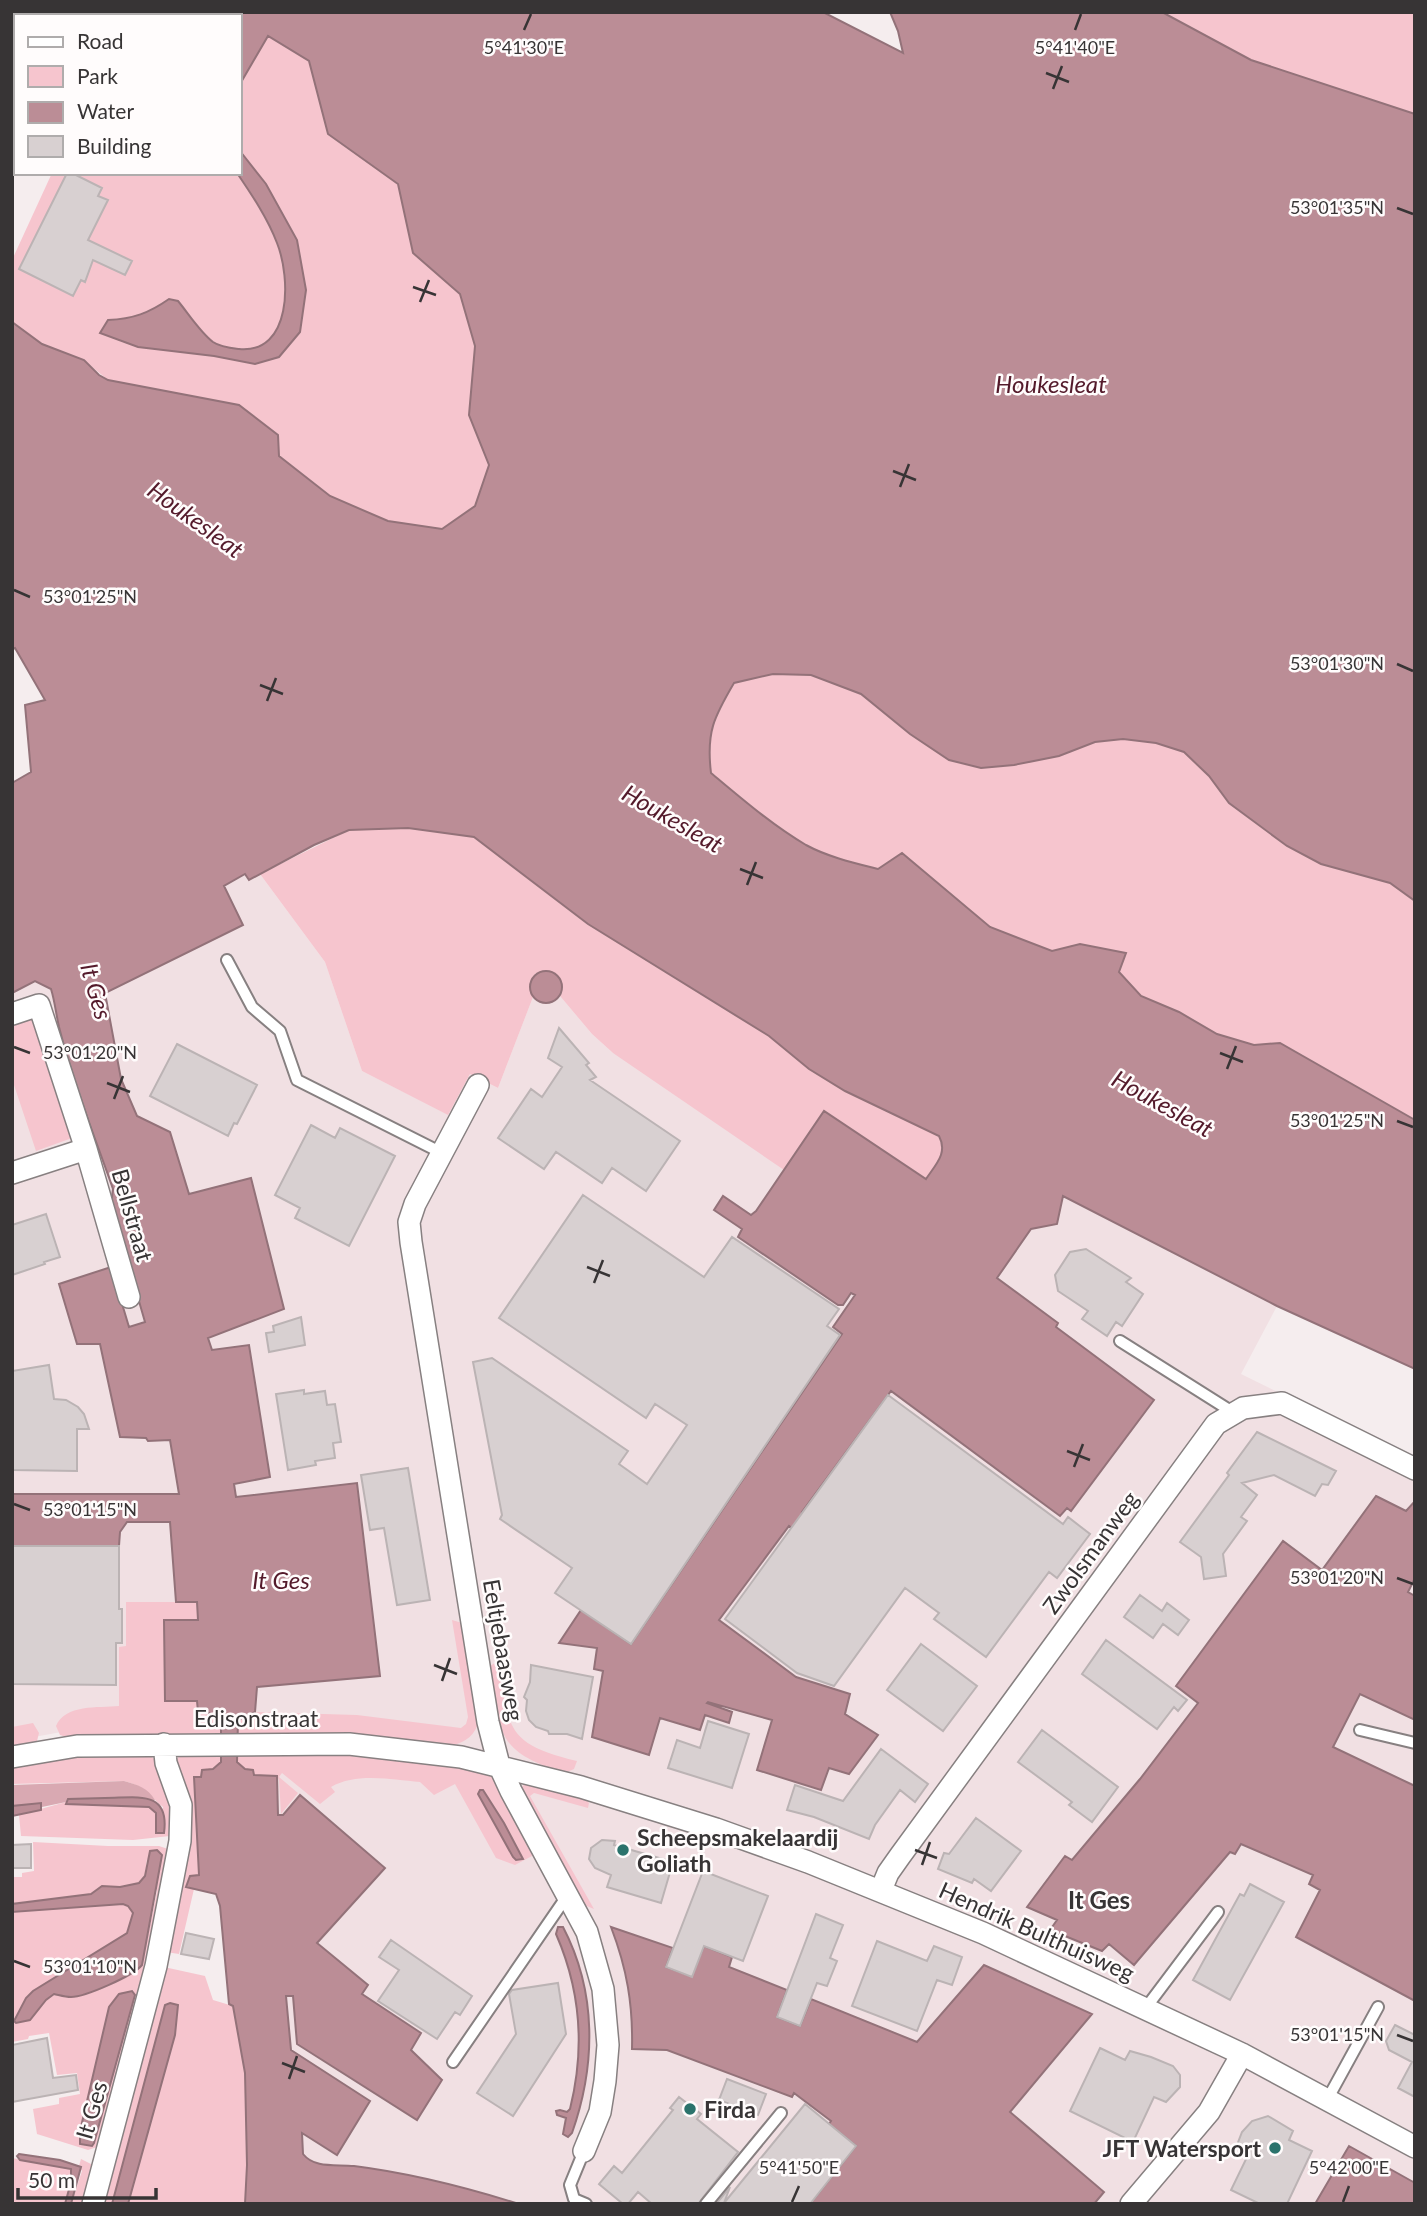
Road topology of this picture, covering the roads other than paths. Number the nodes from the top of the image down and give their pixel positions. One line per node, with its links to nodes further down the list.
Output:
1 (227, 960): 5 (lane)
2 (12, 1014): 4 (street, Bellstraat)
3 (478, 1085): 5 (street, Eeltjebaasweg)
4 (86, 1149): 6 (street, Bellstraat); 7 (street, Bellstraat)
5 (442, 1153): 15 (street, Eeltjebaasweg)
6 (12, 1173)
7 (129, 1297)
8 (1120, 1341): 9 (lane)
9 (1234, 1413): 10 (street, Zwolsmanweg); 16 (street, Zwolsmanweg)
10 (1415, 1469)
11 (1360, 1730): 12 (lane)
12 (1415, 1743)
13 (164, 1744): 14 (street, Edisonstraat); 15 (street, Edisonstraat); 27 (street, It Ges)
14 (12, 1757)
15 (499, 1765): 16 (street, Hendrik Bulthuisweg); 17 (street, Eeltjebaasweg)
16 (881, 1890): 20 (street, Hendrik Bulthuisweg)
17 (567, 1896): 22 (lane); 26 (street, Eeltjebaasweg)
18 (1218, 1912): 20 (lane)
19 (1378, 2007): 23 (lane)
20 (1145, 2009): 21 (street, Hendrik Bulthuisweg)
21 (1242, 2054): 23 (street, Hendrik Bulthuisweg); 30 (street)
22 (453, 2062)
23 (1327, 2100): 25 (street, Hendrik Bulthuisweg)
24 (781, 2113): 29 (lane)
25 (1415, 2147)
26 (584, 2151): 28 (lane, Eeltjebaasweg)
27 (93, 2204)
28 (586, 2204)
29 (706, 2204)
30 (1131, 2204)

